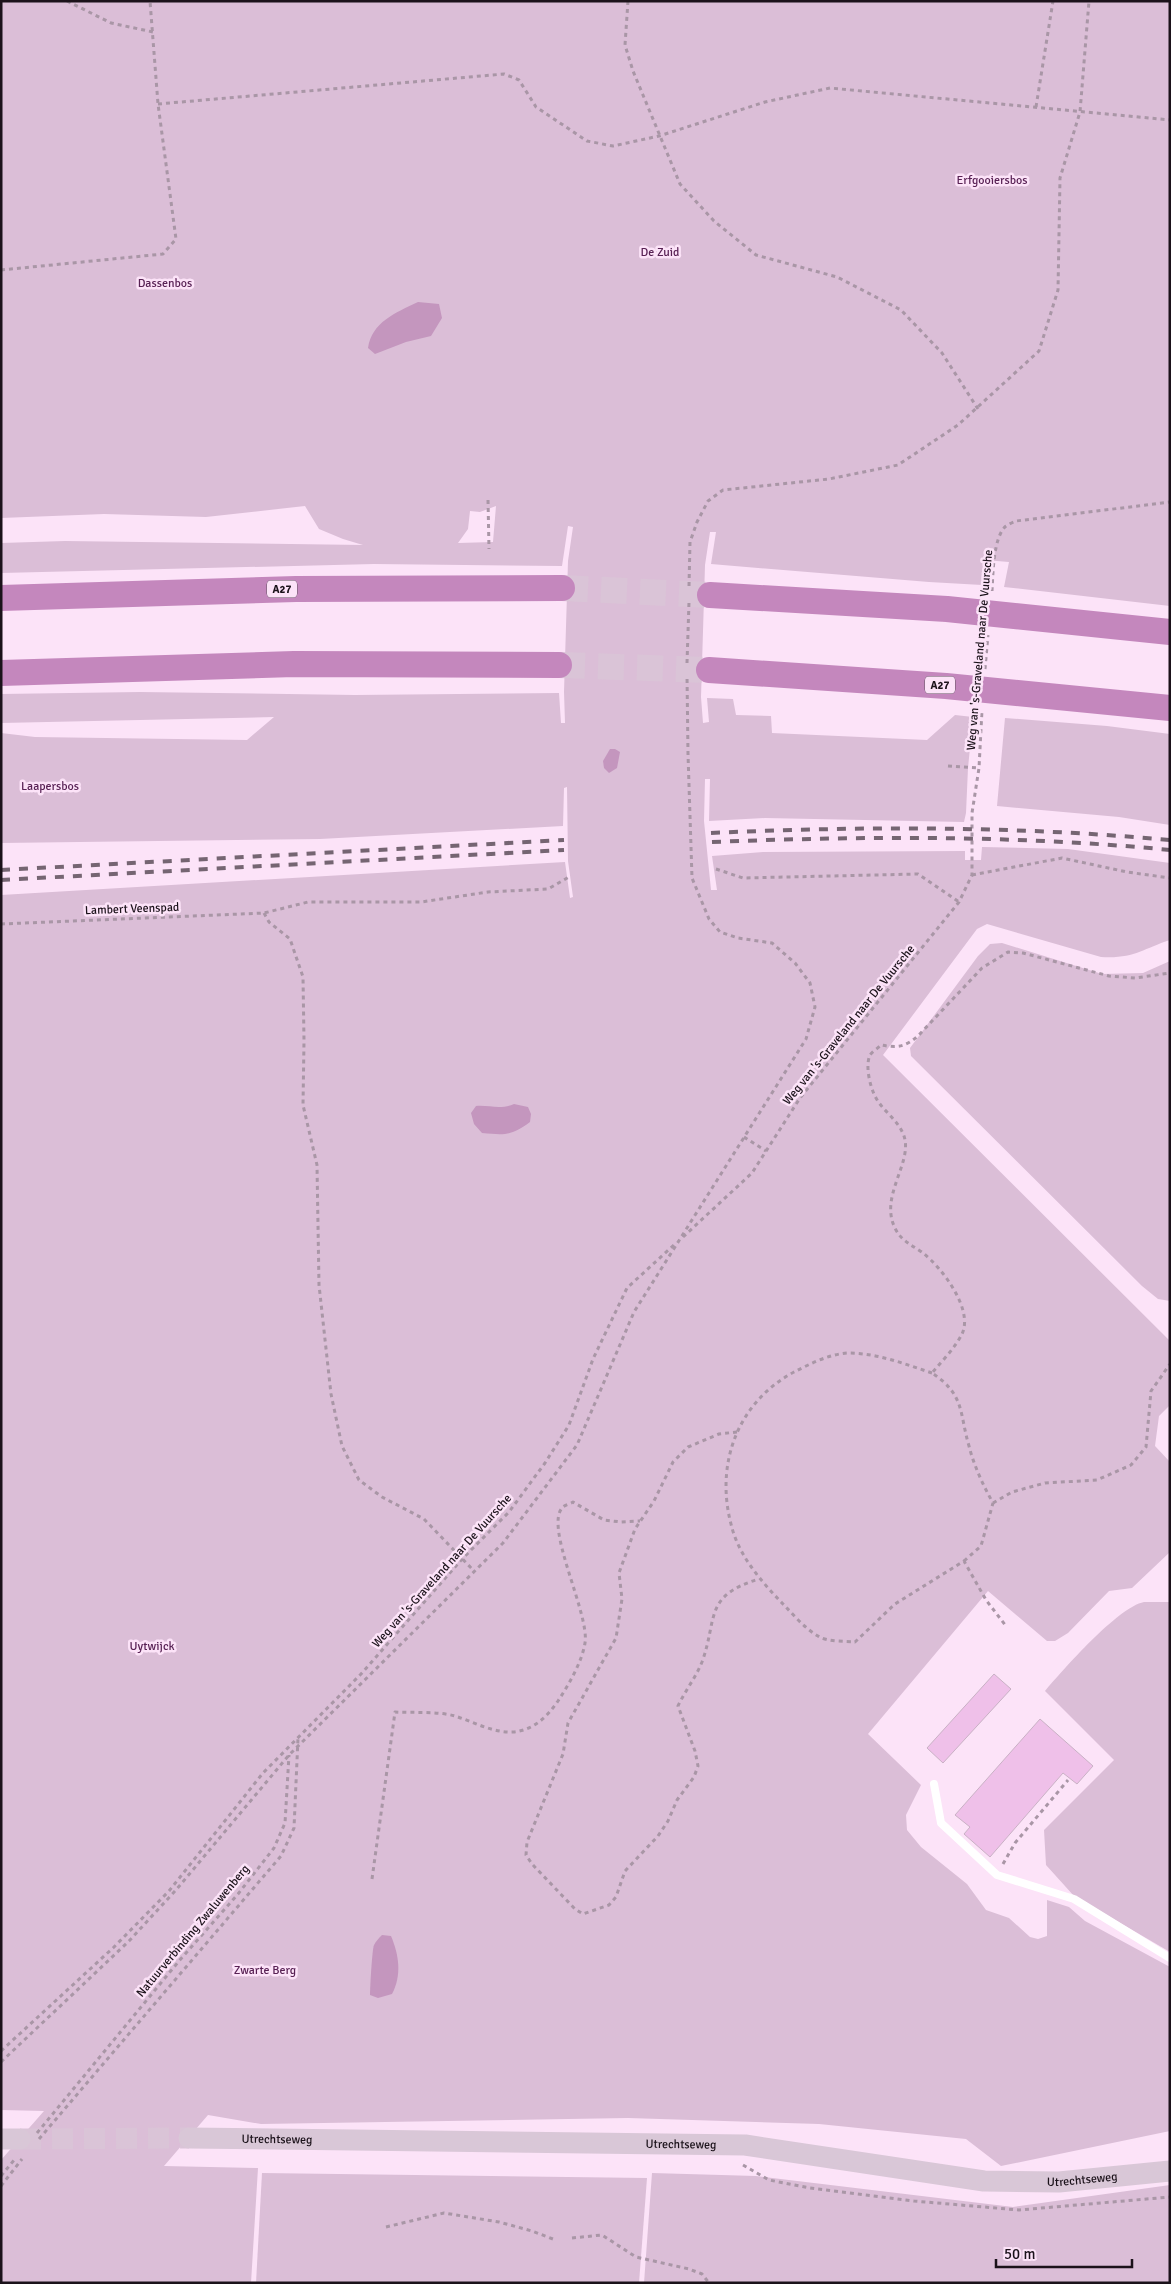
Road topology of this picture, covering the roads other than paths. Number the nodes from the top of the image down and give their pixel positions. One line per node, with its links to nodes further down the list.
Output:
1 (562, 588): 3 (highway, A27)
2 (696, 595): 4 (highway)
3 (1, 598)
4 (1170, 632)
5 (558, 665): 7 (highway)
6 (709, 670): 8 (highway, A27)
7 (1, 673)
8 (1170, 708)
9 (934, 1784): 10 (lane)
10 (1170, 1958)
11 (188, 2138): 12 (main road, Utrechtseweg)
12 (1170, 2171)

